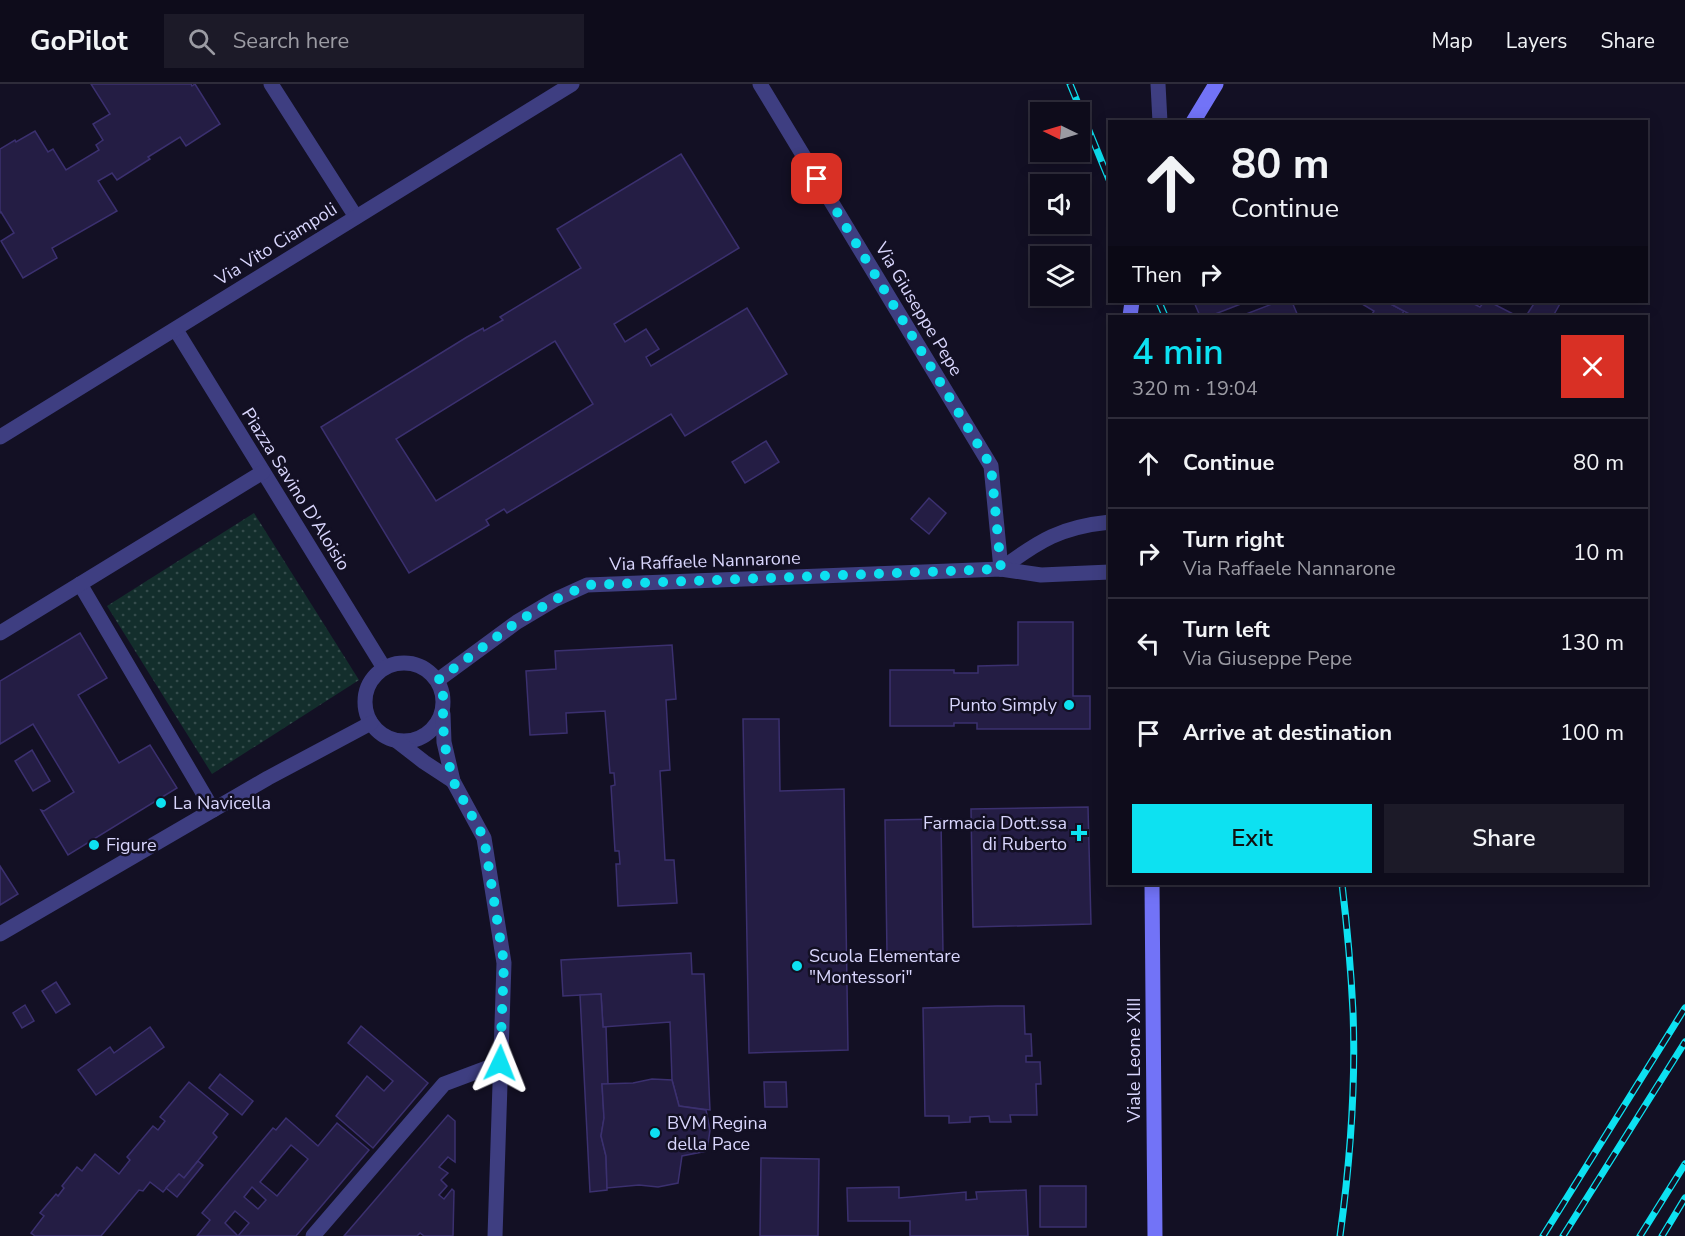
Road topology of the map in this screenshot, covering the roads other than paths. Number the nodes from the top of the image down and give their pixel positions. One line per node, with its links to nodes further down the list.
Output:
1 (271, 84): 8 (street)
2 (572, 84): 8 (street, Via Vito Ciampoli)
3 (760, 84): 13 (street, Via Giuseppe Pepe)
4 (1158, 84): 6 (street)
5 (1216, 84): 7 (main road)
6 (1160, 120)
7 (1194, 120)
8 (356, 217): 9 (street, Via Vito Ciampoli)
9 (176, 330): 10 (street, Via Vito Ciampoli); 11 (street, Piazza Savino D'Aloisio)
10 (0, 437)
11 (263, 472): 15 (street); 17 (street, Piazza Savino D'Aloisio)
12 (1108, 522): 13 (street)
13 (1001, 569): 14 (street, Via Raffaele Nannarone); 18 (street, Via Raffaele Nannarone)
14 (1108, 572)
15 (80, 584): 16 (street); 23 (street)
16 (0, 633)
17 (384, 668): 18 (street); 20 (street)
18 (438, 680): 19 (street)
19 (443, 714): 21 (street); 22 (street)
20 (370, 723): 21 (street); 23 (street)
21 (397, 741): 22 (street)
22 (453, 781): 26 (street)
23 (213, 810): 25 (street)
24 (1152, 885): 29 (main road, Viale Leone XIII)
25 (0, 934)
26 (500, 1063): 27 (street); 28 (street)
27 (313, 1236)
28 (495, 1236)
29 (1155, 1236)

